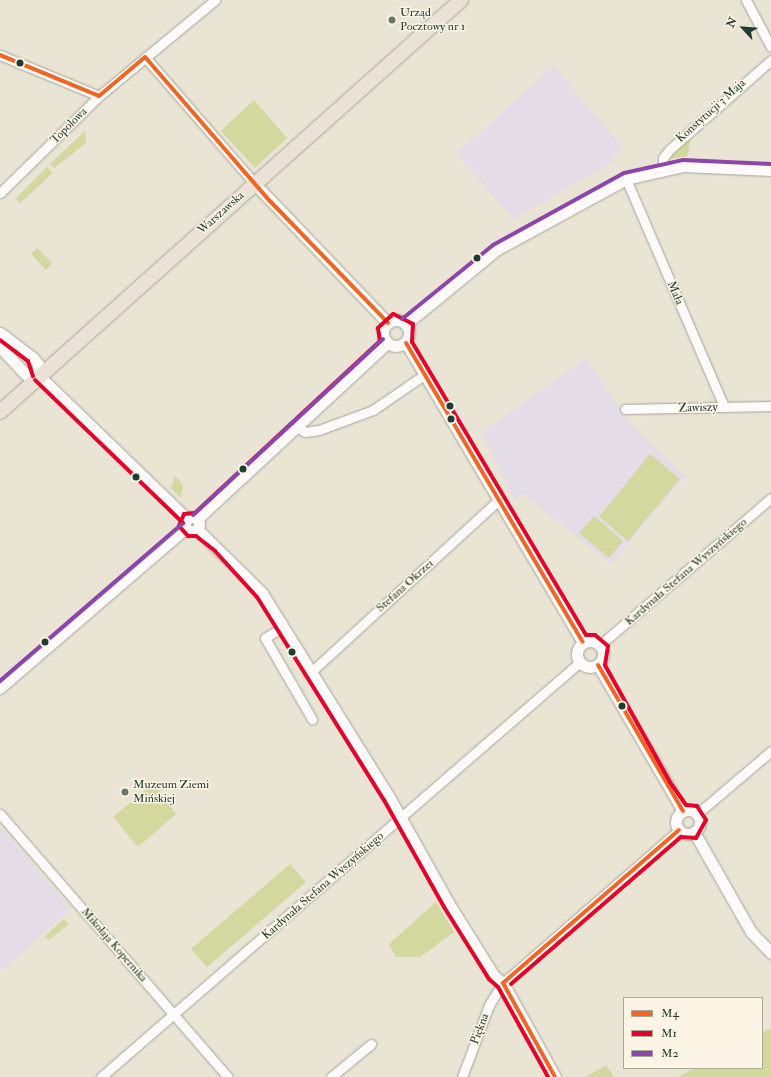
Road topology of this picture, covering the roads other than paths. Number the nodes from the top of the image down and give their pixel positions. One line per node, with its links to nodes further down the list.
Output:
1 (215, 0): 6 (street, Topolowa)
2 (461, 0): 12 (main road, Warszawska)
3 (746, 0): 4 (street)
4 (771, 47)
5 (0, 55): 8 (street)
6 (145, 57): 8 (street, Topolowa); 12 (street)
7 (771, 60): 9 (street, Konstytucji 3 Maja)
8 (99, 96): 13 (street, Topolowa)
9 (663, 170): 10 (street); 11 (street)
10 (771, 170)
11 (626, 179): 15 (street); 23 (street, Mała)
12 (254, 183): 14 (street); 21 (main road, Warszawska)
13 (0, 194)
14 (388, 323): 15 (street); 17 (street)
15 (406, 324): 18 (street)
16 (0, 333): 21 (street)
17 (387, 343): 18 (street); 26 (street)
18 (406, 343): 20 (street)
19 (0, 348): 21 (street)
20 (424, 375): 26 (street); 28 (street)
21 (39, 376): 25 (main road, Warszawska); 29 (street)
22 (771, 406): 23 (street, Zawiszy)
23 (724, 407): 24 (street, Zawiszy)
24 (625, 409)
25 (0, 412)
26 (298, 427): 29 (street)
27 (771, 498): 32 (street, Kardynała Stefana Wyszyńskiego)
28 (499, 500): 31 (street); 35 (street, Stefana Okrzei)
29 (192, 524): 30 (street); 36 (street)
30 (283, 627): 35 (street); 37 (street)
31 (583, 642): 32 (street); 33 (street)
32 (600, 645): 34 (street)
33 (580, 662): 34 (street); 42 (street, Kardynała Stefana Wyszyńskiego)
34 (598, 665): 39 (street)
35 (311, 672): 42 (street)
36 (0, 689)
37 (312, 719)
38 (771, 751): 41 (street)
39 (683, 811): 41 (street); 43 (street)
40 (0, 814): 47 (street, Mikołaja Kopernika)
41 (697, 814): 44 (street)
42 (401, 818): 46 (street); 47 (street, Kardynała Stefana Wyszyńskiego)
43 (679, 830): 44 (street); 46 (street, Piękna)
44 (694, 832): 45 (street)
45 (771, 953)
46 (503, 984): 52 (street, Piękna); 53 (street)
47 (173, 1014): 49 (street, Kardynała Stefana Wyszyńskiego); 50 (street, Mikołaja Kopernika)
48 (371, 1044): 51 (street)
49 (101, 1077)
50 (228, 1077)
51 (331, 1077)
52 (462, 1077)
53 (555, 1077)

